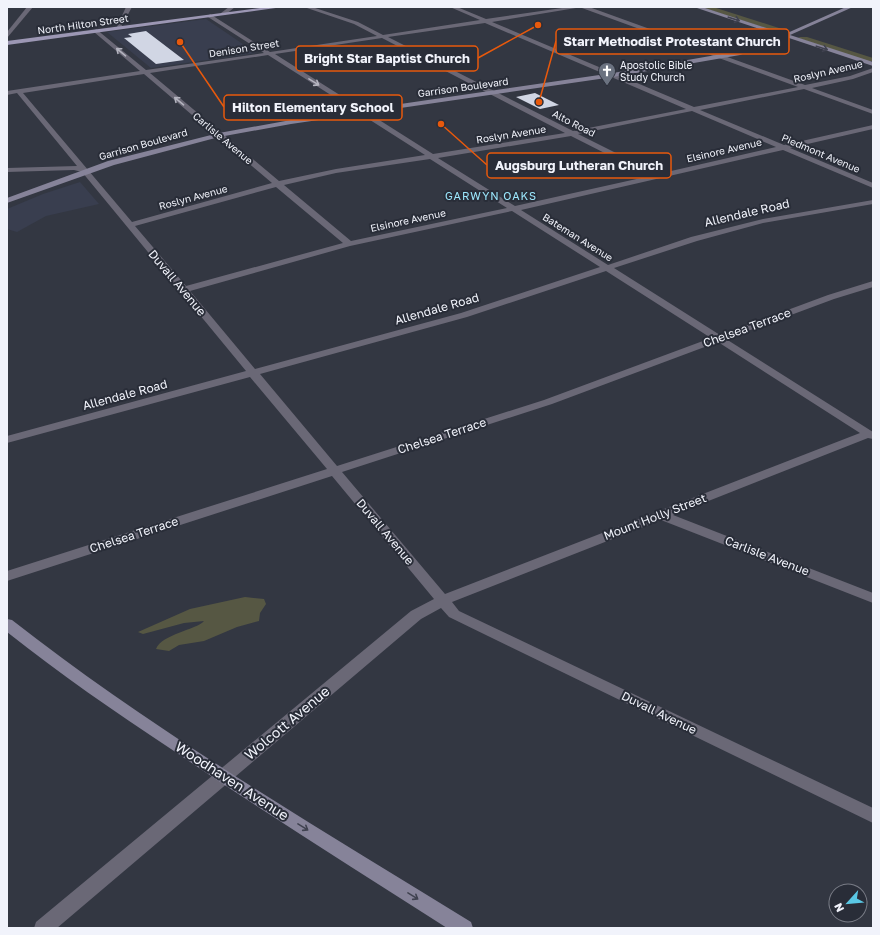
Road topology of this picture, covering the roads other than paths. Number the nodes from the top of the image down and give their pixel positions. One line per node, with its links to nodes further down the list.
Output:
1 (30, 7): 18 (street)
2 (129, 7): 15 (street)
3 (232, 7): 12 (street)
4 (280, 7): 12 (main road, North Hilton Street)
5 (307, 7): 20 (street, Alto Road)
6 (453, 7): 14 (street, Piedmont Avenue)
7 (579, 7): 14 (street, Denison Street)
8 (584, 7): 23 (street)
9 (697, 7): 19 (main road, one-way to 19)
10 (717, 7): 17 (main road)
11 (849, 7): 17 (main road, Garrison Boulevard)
12 (223, 14): 13 (main road, North Hilton Street)
13 (210, 16): 15 (main road, North Hilton Street); 22 (street, Bateman Avenue)
14 (486, 21): 20 (street, Denison Street); 28 (street, Piedmont Avenue)
15 (118, 28): 16 (main road, North Hilton Street)
16 (96, 31): 21 (main road, North Hilton Street); 27 (street, Carlisle Avenue, one-way to 16)
17 (794, 32): 19 (main road, Garrison Boulevard); 24 (main road)
18 (7, 36)
19 (785, 36): 23 (main road, Garrison Boulevard); 25 (main road, one-way to 25)
20 (382, 37): 22 (street, Denison Street); 32 (street, Alto Road)
21 (7, 43)
22 (269, 54): 27 (street, Denison Street); 34 (street, Bateman Avenue, one-way to 34)
23 (721, 57): 28 (main road, Garrison Boulevard); 29 (street)
24 (873, 57)
25 (873, 64)
26 (873, 70): 29 (street, Roslyn Avenue)
27 (145, 72): 30 (street, Denison Street); 38 (street, Carlisle Avenue, one-way to 27)
28 (613, 75): 32 (main road, Garrison Boulevard); 33 (street, Piedmont Avenue)
29 (804, 87): 33 (street, Roslyn Avenue); 35 (street)
30 (18, 91): 31 (street, Denison Street); 42 (street, Duvall Avenue)
31 (7, 93)
32 (492, 93): 34 (main road, Garrison Boulevard); 37 (street, Alto Road)
33 (692, 109): 37 (street, Roslyn Avenue); 39 (street, Piedmont Avenue)
34 (360, 112): 38 (main road, Garrison Boulevard); 40 (street, Bateman Avenue)
35 (873, 112)
36 (873, 127): 39 (street, Elsinore Avenue)
37 (572, 134): 40 (street, Roslyn Avenue); 43 (street, Alto Road)
38 (219, 135): 42 (main road, Garrison Boulevard); 44 (street, Carlisle Avenue)
39 (782, 147): 43 (street, Elsinore Avenue); 45 (street, Piedmont Avenue)
40 (430, 156): 44 (street, Roslyn Avenue); 48 (street, Bateman Avenue)
41 (7, 170): 42 (street)
42 (85, 172): 46 (main road, Garrison Boulevard); 49 (street, Duvall Avenue)
43 (657, 177): 48 (street, Elsinore Avenue)
44 (278, 184): 49 (street, Roslyn Avenue); 50 (street, Carlisle Avenue)
45 (873, 186)
46 (7, 200)
47 (873, 202): 51 (street, Allendale Road)
48 (513, 209): 50 (street, Elsinore Avenue); 51 (street, Bateman Avenue)
49 (129, 225): 53 (street, Duvall Avenue)
50 (349, 244): 53 (street, Elsinore Avenue)
51 (607, 268): 54 (street, Bateman Avenue); 55 (street, Allendale Road)
52 (873, 284): 54 (street, Chelsea Terrace)
53 (183, 290): 55 (street, Duvall Avenue)
54 (717, 338): 56 (street, Bateman Avenue); 58 (street, Chelsea Terrace)
55 (253, 373): 57 (street, Allendale Road); 58 (street, Duvall Avenue)
56 (870, 436): 59 (street, Mount Holly Street)
57 (7, 440)
58 (334, 471): 60 (street, Chelsea Terrace); 62 (street, Duvall Avenue)
59 (661, 515): 61 (street, Carlisle Avenue); 62 (street, Mount Holly Street)
60 (7, 576)
61 (873, 598)
62 (442, 601): 64 (street, Wolcott Avenue); 65 (street, Duvall Avenue)
63 (7, 624): 64 (main road, Woodhaven Avenue)
64 (223, 776): 66 (street, Wolcott Avenue); 67 (main road, Woodhaven Avenue, one-way to 67)
65 (873, 816)
66 (43, 928)
67 (464, 928)

